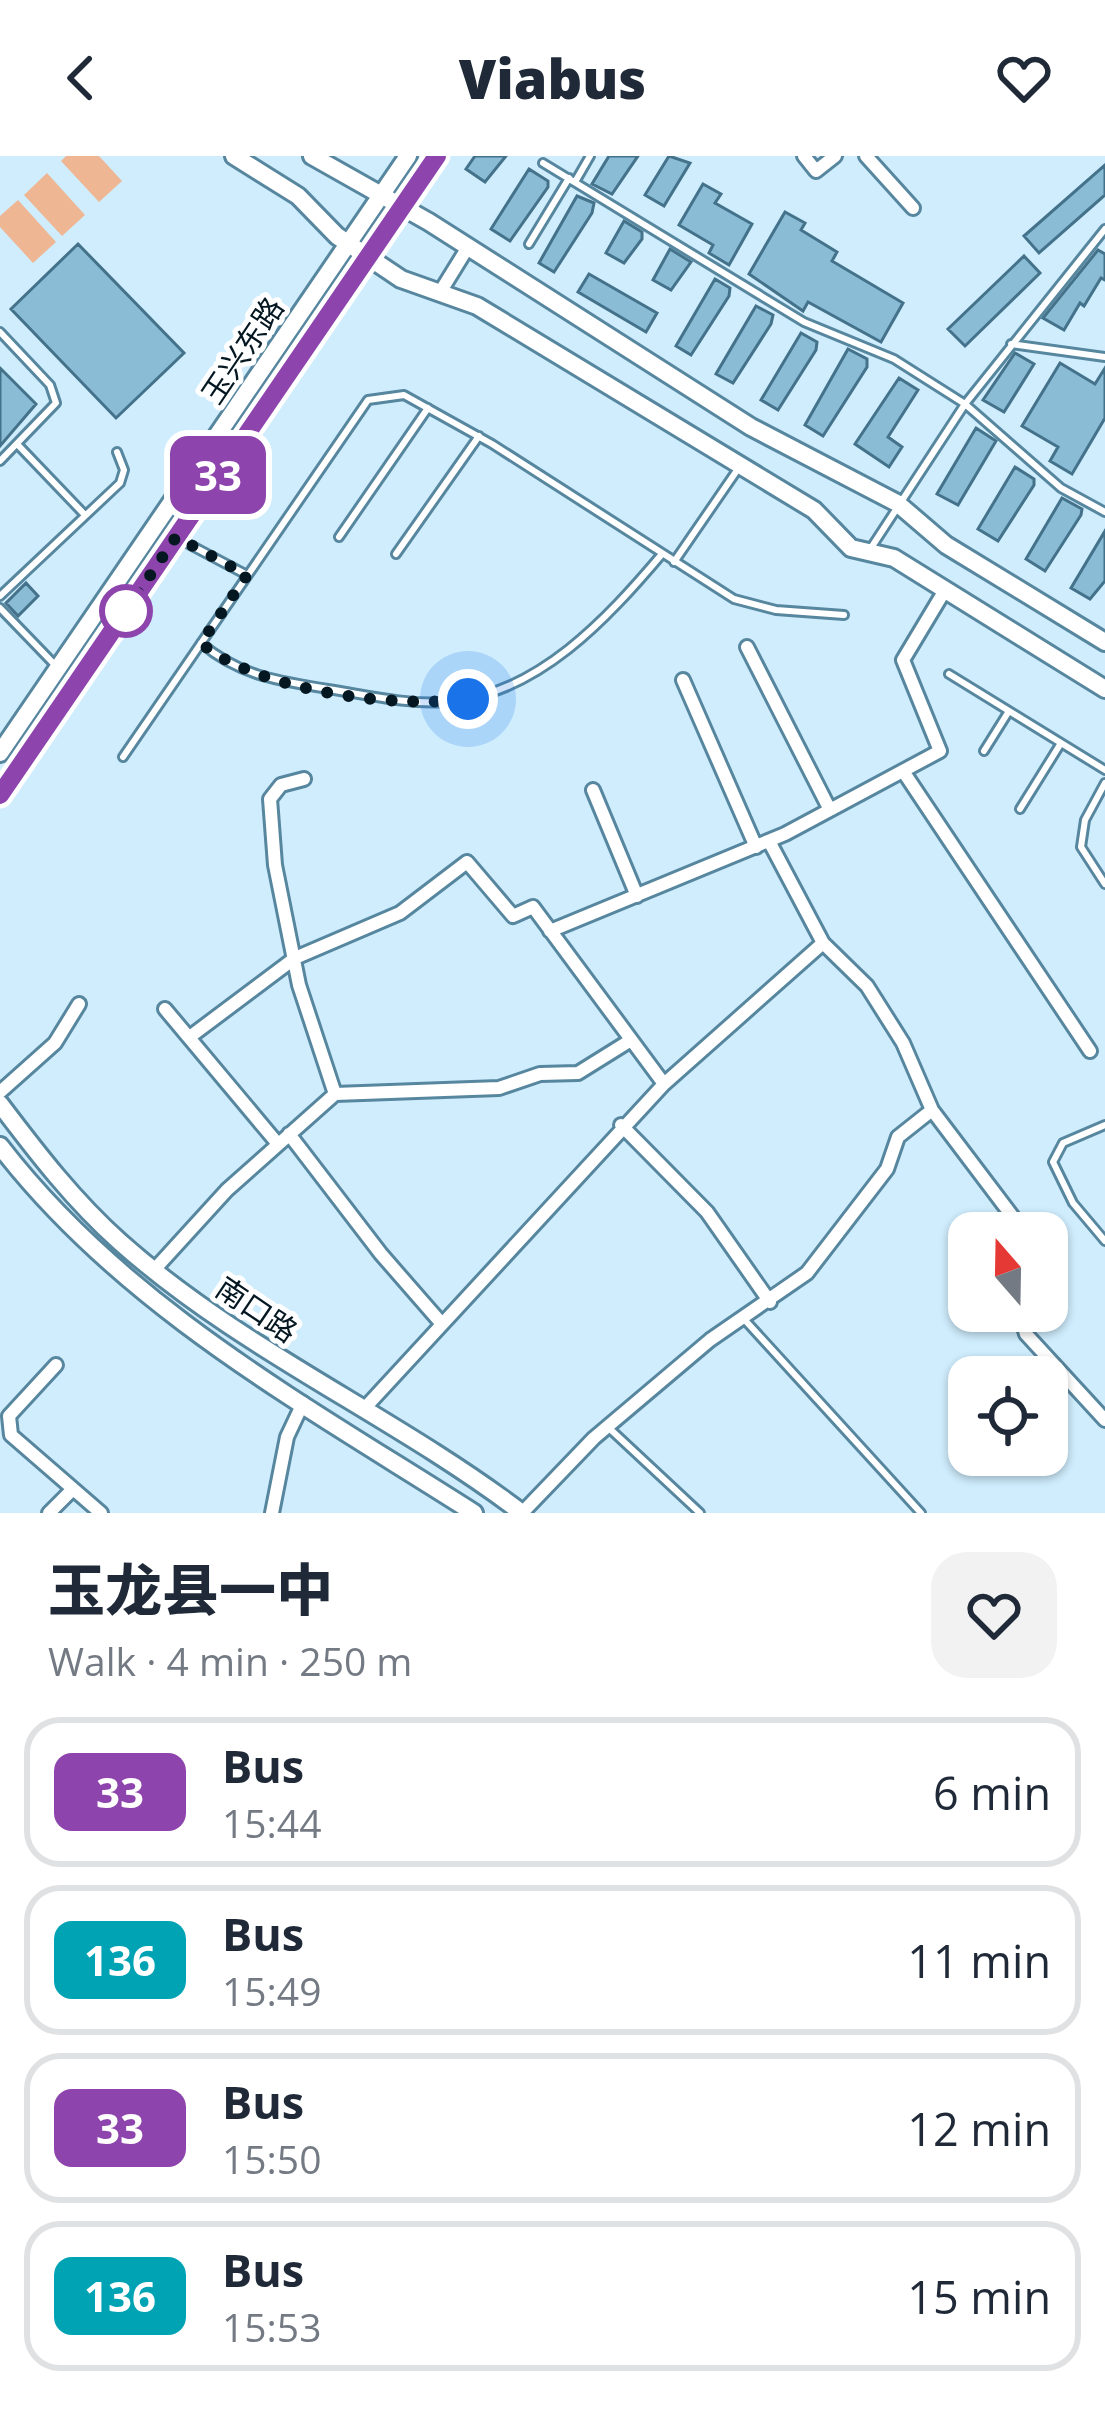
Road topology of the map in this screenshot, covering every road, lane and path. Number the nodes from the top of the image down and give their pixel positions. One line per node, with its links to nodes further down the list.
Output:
1 (234, 156): 15 (main road)
2 (312, 156): 11 (main road)
3 (408, 156): 11 (main road, 玉兴东路)
4 (437, 156): 12 (main road, 玉兴东路)
5 (590, 156): 10 (lane)
6 (804, 156): 7 (street)
7 (835, 156)
8 (866, 156): 13 (street)
9 (543, 163): 10 (lane)
10 (572, 180): 16 (lane); 23 (lane)
11 (381, 195): 12 (main road); 15 (main road, 玉兴东路)
12 (402, 207): 17 (main road); 18 (main road, 玉兴东路)
13 (913, 208)
14 (1105, 229): 21 (lane)
15 (348, 243): 18 (main road); 47 (main road, 玉兴东路)
16 (530, 244)
17 (468, 247): 19 (street); 30 (main road)
18 (368, 257): 19 (main road); 33 (main road, 玉兴东路)
19 (440, 294): 29 (main road)
20 (0, 332): 26 (lane)
21 (1010, 344): 22 (lane); 23 (lane)
22 (1105, 357)
23 (964, 404): 30 (lane); 31 (lane)
24 (428, 408): 25 (lane); 34 (lane); 39 (lane)
25 (479, 436): 35 (lane); 36 (lane)
26 (17, 444): 28 (lane); 32 (lane)
27 (117, 452): 32 (lane)
28 (0, 461)
29 (740, 465): 37 (main road); 38 (lane)
30 (897, 504): 37 (lane); 44 (main road)
31 (1105, 512)
32 (85, 515): 41 (lane)
33 (176, 537): 39 (lane); 62 (main road, 玉兴东路)
34 (339, 537)
35 (396, 554)
36 (662, 554): 38 (lane); 45 (lane)
37 (867, 554): 40 (main road)
38 (674, 562): 43 (lane)
39 (247, 575): 45 (lane)
40 (945, 590): 50 (main road); 57 (street)
41 (0, 596)
42 (0, 608): 47 (lane)
43 (844, 615)
44 (1105, 642)
45 (201, 643): 56 (lane)
46 (747, 647): 64 (street)
47 (58, 668): 52 (main road, 玉兴东路)
48 (949, 674): 51 (lane)
49 (682, 680): 65 (street)
50 (1105, 689)
51 (1009, 711): 53 (lane); 54 (lane)
52 (6, 728): 55 (main road, 玉兴东路)
53 (1061, 743): 58 (lane); 63 (lane)
54 (984, 751)
55 (0, 753)
56 (123, 757)
57 (903, 770): 64 (street); 75 (street)
58 (1105, 770)
59 (304, 779): 70 (street)
60 (1105, 784): 66 (lane)
61 (593, 790): 67 (street)
62 (0, 795)
63 (1020, 809)
64 (830, 810): 65 (street)
65 (762, 844): 67 (street); 69 (street)
66 (1105, 884)
67 (637, 896): 68 (street)
68 (550, 931): 70 (street); 74 (street)
69 (823, 943): 76 (street); 80 (street)
70 (295, 958): 73 (street); 78 (street)
71 (80, 1004): 77 (street)
72 (165, 1009): 73 (street)
73 (191, 1036): 84 (street)
74 (631, 1040): 76 (street); 78 (street)
75 (1090, 1051)
76 (664, 1084): 81 (street)
77 (0, 1092)
78 (335, 1094): 83 (street)
79 (0, 1104): 88 (main road, 南口路)
80 (932, 1110): 86 (street); 89 (street)
81 (621, 1125): 89 (street); 91 (street)
82 (1105, 1125): 87 (lane)
83 (290, 1134): 84 (street); 91 (street)
84 (278, 1144): 88 (street)
85 (0, 1146): 94 (main road, 南口路)
86 (1009, 1212)
87 (1105, 1241)
88 (154, 1270): 95 (main road, 南口路)
89 (770, 1302): 90 (street)
90 (743, 1318): 97 (street); 105 (lane)
91 (442, 1324): 95 (street)
92 (1025, 1332): 96 (street)
93 (56, 1365): 98 (street)
94 (303, 1403): 101 (street); 102 (main road, 南口路)
95 (363, 1410): 103 (main road, 南口路)
96 (1105, 1420)
97 (607, 1426): 103 (street); 104 (lane)
98 (73, 1489): 99 (street); 100 (street)
99 (49, 1513)
100 (101, 1513)
101 (272, 1513)
102 (474, 1513)
103 (522, 1513)
104 (700, 1513)
105 (921, 1513)

